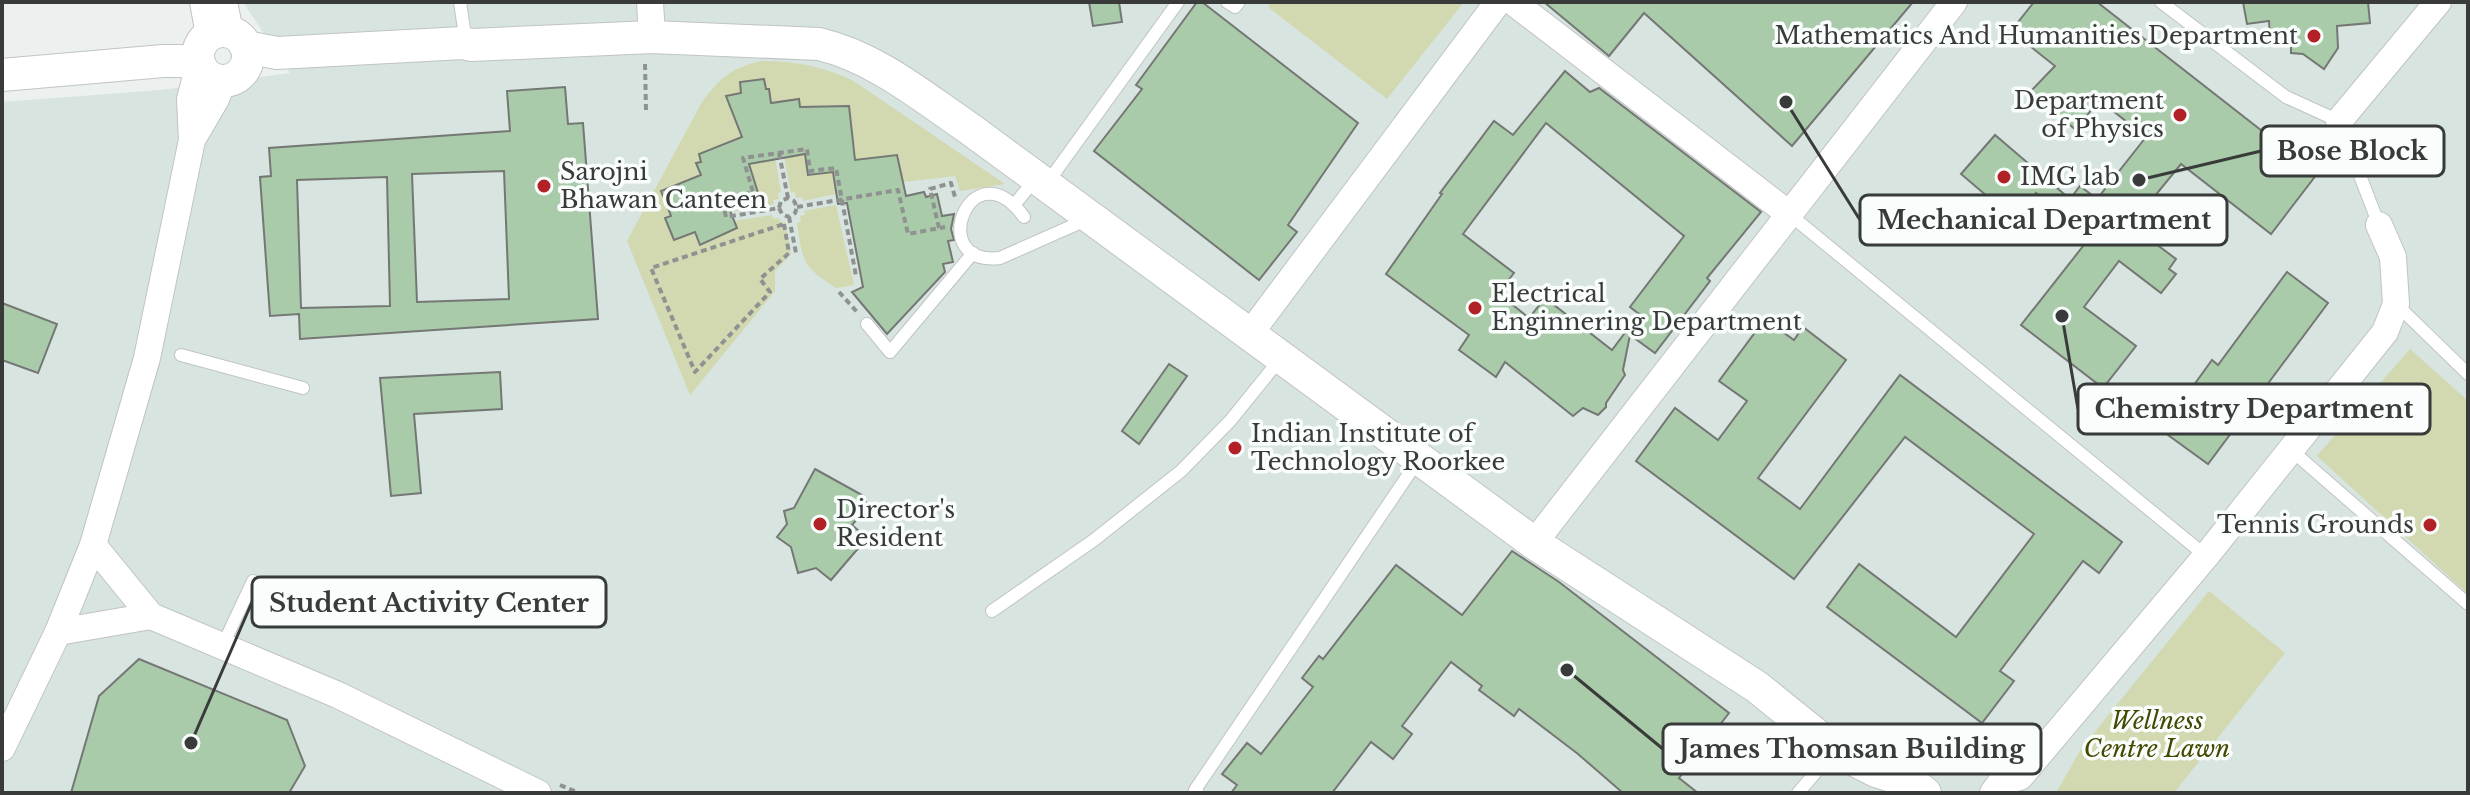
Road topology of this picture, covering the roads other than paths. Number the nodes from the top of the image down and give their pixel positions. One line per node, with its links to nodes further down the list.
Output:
1 (203, 2): 13 (street)
2 (460, 2): 12 (lane)
3 (650, 2): 14 (street)
4 (1178, 2): 17 (lane)
5 (1227, 2): 6 (lane)
6 (1239, 2)
7 (1498, 2): 26 (street)
8 (1513, 2): 19 (street)
9 (1954, 2): 19 (street)
10 (2161, 2): 16 (lane)
11 (2432, 4): 16 (street)
12 (463, 43): 13 (street); 14 (street)
13 (228, 47): 15 (street); 34 (street)
14 (648, 47): 17 (street)
15 (2, 75)
16 (2339, 121): 22 (lane)
17 (1041, 181): 18 (lane); 21 (street)
18 (1015, 204): 20 (lane); 23 (lane)
19 (1789, 214): 33 (street); 35 (lane)
20 (1024, 217)
21 (1090, 218): 23 (lane); 26 (street)
22 (2379, 225): 24 (street)
23 (973, 253): 25 (lane)
24 (2396, 304): 29 (lane); 31 (street)
25 (867, 324)
26 (1249, 335): 28 (street)
27 (181, 355): 30 (lane)
28 (1281, 358): 32 (street); 38 (lane)
29 (2468, 374)
30 (303, 388)
31 (2291, 450): 35 (street); 37 (lane)
32 (1419, 459): 33 (street); 46 (lane)
33 (1534, 543): 43 (street)
34 (93, 545): 39 (street); 40 (street)
35 (2206, 556): 45 (street)
36 (253, 581): 41 (lane)
37 (2468, 604)
38 (992, 611)
39 (151, 616): 40 (street); 41 (street)
40 (58, 632): 42 (street)
41 (222, 647): 47 (street)
42 (2, 748)
43 (1835, 750): 44 (street); 48 (lane)
44 (1882, 782): 49 (street)
45 (2022, 785): 50 (street)
46 (1193, 792)
47 (538, 793)
48 (1798, 793)
49 (1925, 793)
50 (1993, 793)

